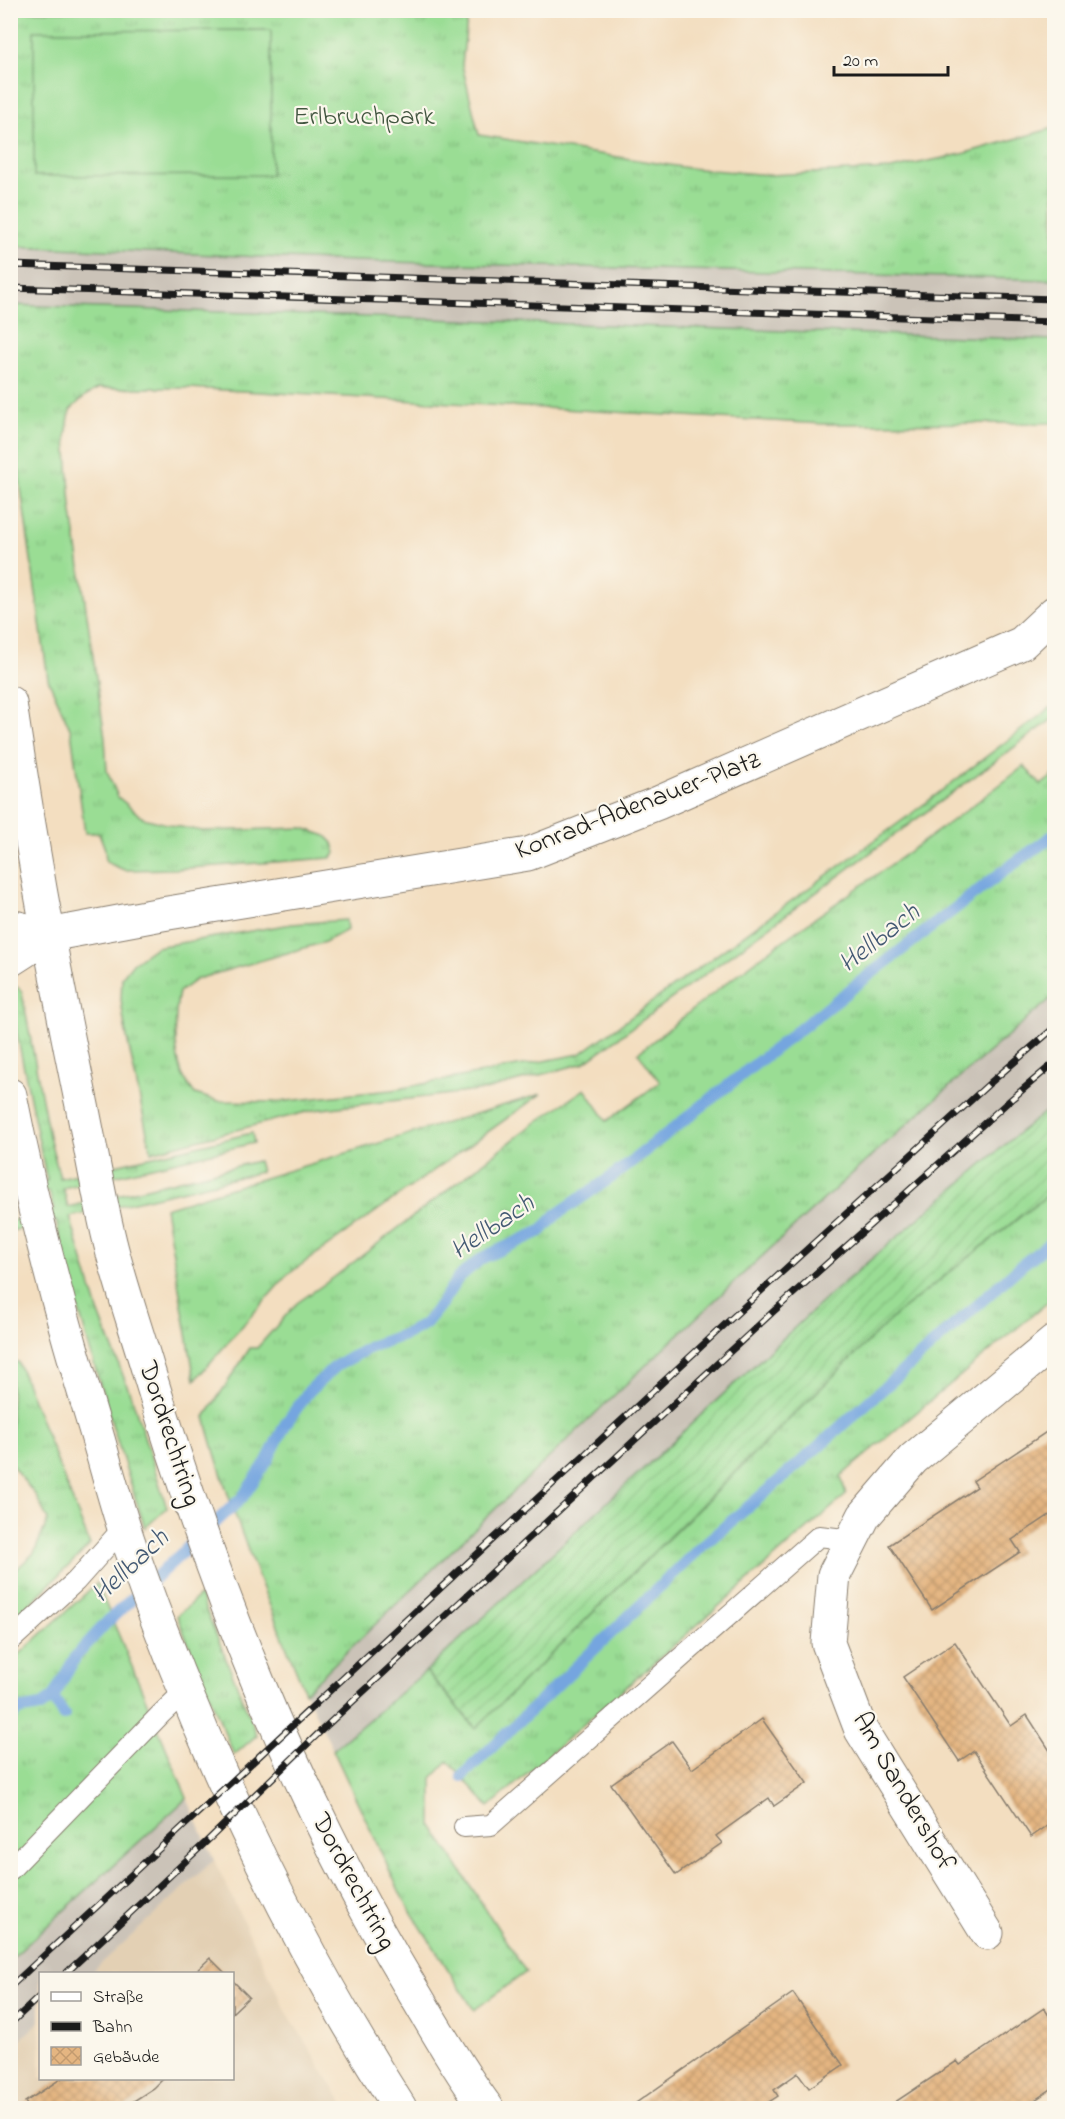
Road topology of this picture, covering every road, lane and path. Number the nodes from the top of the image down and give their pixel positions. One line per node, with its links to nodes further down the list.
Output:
1 (1054, 613): 4 (main road, Konrad-Adenauer-Platz)
2 (10, 703): 4 (main road, Dordrechtring)
3 (10, 926): 4 (main road)
4 (50, 935): 5 (main road); 17 (main road, Dordrechtring)
5 (10, 960)
6 (10, 1095): 7 (main road)
7 (15, 1134): 9 (main road)
8 (1054, 1342): 10 (main road, Am Sandershof)
9 (127, 1535): 11 (lane); 12 (main road)
10 (852, 1540): 13 (lane); 15 (main road, Am Sandershof)
11 (10, 1641)
12 (185, 1691): 14 (lane); 16 (main road)
13 (464, 1827)
14 (10, 1870)
15 (987, 1933)
16 (400, 2109)
17 (487, 2109)

